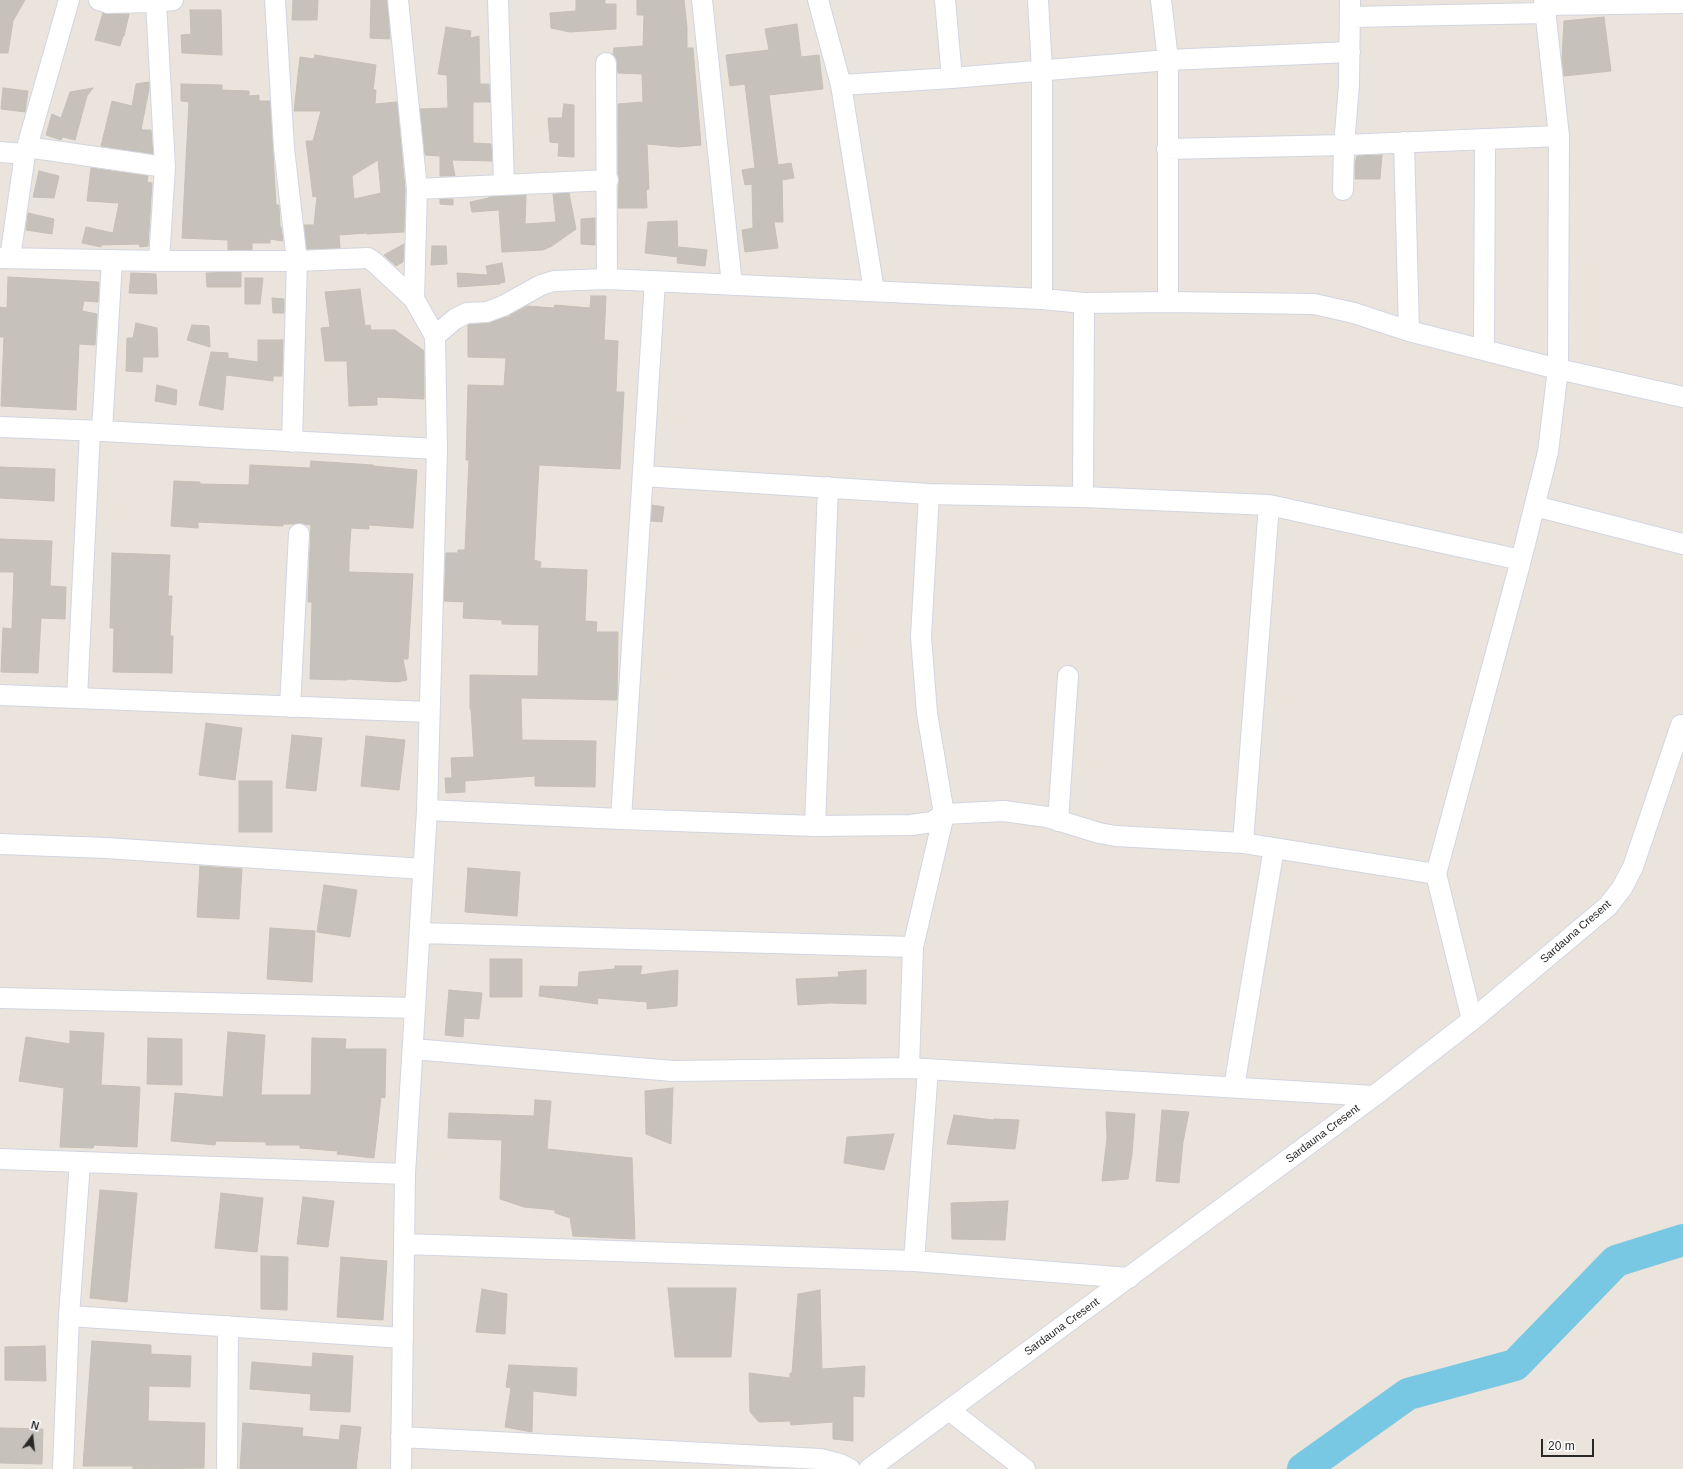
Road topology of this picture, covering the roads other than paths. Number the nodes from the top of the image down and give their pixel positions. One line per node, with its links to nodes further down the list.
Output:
1 (69, 0): 26 (street)
2 (99, 0): 11 (street)
3 (275, 0): 35 (street)
4 (398, 0): 31 (street)
5 (498, 0): 30 (street)
6 (702, 0): 39 (street)
7 (818, 0): 20 (street)
8 (946, 0): 19 (street)
9 (1038, 0): 18 (street)
10 (1161, 0): 16 (street)
11 (165, 1): 28 (street)
12 (1683, 3): 13 (street)
13 (1545, 6): 14 (street); 21 (street)
14 (1350, 8): 15 (street)
15 (1350, 52): 16 (street); 24 (street)
16 (1168, 60): 18 (street); 25 (street)
17 (606, 63): 29 (street)
18 (1042, 71): 19 (street); 42 (street)
19 (952, 78): 20 (street)
20 (841, 85): 40 (street)
21 (1559, 136): 22 (street); 48 (street)
22 (1485, 139): 23 (street); 47 (street)
23 (1404, 142): 24 (street); 45 (street)
24 (1344, 145): 25 (street); 32 (street)
25 (1167, 149): 43 (street)
26 (26, 150): 27 (street); 28 (street); 33 (street)
27 (0, 152)
28 (165, 167): 36 (street)
29 (608, 180): 30 (street); 37 (street)
30 (504, 184): 31 (street)
31 (417, 189): 41 (street)
32 (1343, 190)
33 (5, 258): 34 (street)
34 (112, 260): 36 (street); 51 (street)
35 (297, 261): 36 (street); 41 (street); 52 (street)
36 (159, 262)
37 (607, 279): 38 (street); 46 (street)
38 (655, 281): 39 (street); 54 (street)
39 (732, 285): 40 (street)
40 (874, 291): 42 (street)
41 (414, 299): 46 (street)
42 (1042, 299): 44 (street)
43 (1168, 302): 44 (street); 45 (street)
44 (1084, 303): 57 (street)
45 (1409, 330): 47 (street)
46 (435, 336): 53 (street)
47 (1484, 350): 48 (street)
48 (1558, 369): 49 (street); 59 (street)
49 (1683, 397)
50 (0, 428): 51 (street)
51 (96, 431): 52 (street); 65 (street)
52 (292, 442): 53 (street)
53 (437, 449): 67 (street)
54 (643, 476): 55 (street); 71 (street)
55 (828, 487): 56 (street); 73 (street)
56 (930, 494): 57 (street); 70 (street)
57 (1084, 497): 58 (street)
58 (1268, 505): 62 (street); 74 (street)
59 (1535, 506): 61 (street); 62 (street)
60 (299, 534): 66 (street)
61 (1683, 544)
62 (1521, 560): 78 (street)
63 (1068, 676): 72 (street)
64 (0, 695): 65 (street)
65 (78, 698): 66 (street)
66 (290, 707): 67 (street)
67 (429, 712): 69 (street)
68 (1682, 723): 83 (street, Sardauna Cresent)
69 (427, 810): 71 (street); 77 (street)
70 (944, 814): 72 (street); 73 (street); 80 (street)
71 (622, 820): 73 (street)
72 (1058, 820): 74 (street)
73 (815, 826)
74 (1243, 843): 76 (street)
75 (0, 844): 77 (street)
76 (1274, 848): 78 (street); 86 (street)
77 (423, 869): 79 (street)
78 (1436, 874): 83 (street)
79 (420, 933): 80 (street); 82 (street)
80 (913, 947): 85 (street)
81 (0, 998): 82 (street)
82 (415, 1008): 84 (street)
83 (1472, 1020): 87 (street, Sardauna Cresent)
84 (413, 1050): 85 (street); 90 (street)
85 (919, 1068): 86 (street); 92 (street)
86 (1234, 1087): 87 (street)
87 (1374, 1096): 93 (street, Sardauna Cresent)
88 (0, 1159): 89 (street)
89 (80, 1162): 90 (street); 94 (street)
90 (406, 1174): 91 (street)
91 (404, 1244): 92 (street); 96 (street)
92 (914, 1261): 93 (street)
93 (1129, 1278): 97 (street, Sardauna Cresent)
94 (69, 1316): 95 (street); 99 (street)
95 (228, 1326): 96 (street); 100 (street)
96 (402, 1338): 98 (street)
97 (949, 1410): 103 (street, Sardauna Cresent); 104 (street)
98 (401, 1437): 101 (street); 102 (street)
99 (64, 1469)
100 (227, 1469)
101 (401, 1469)
102 (850, 1469)
103 (869, 1469)
104 (1025, 1469)

